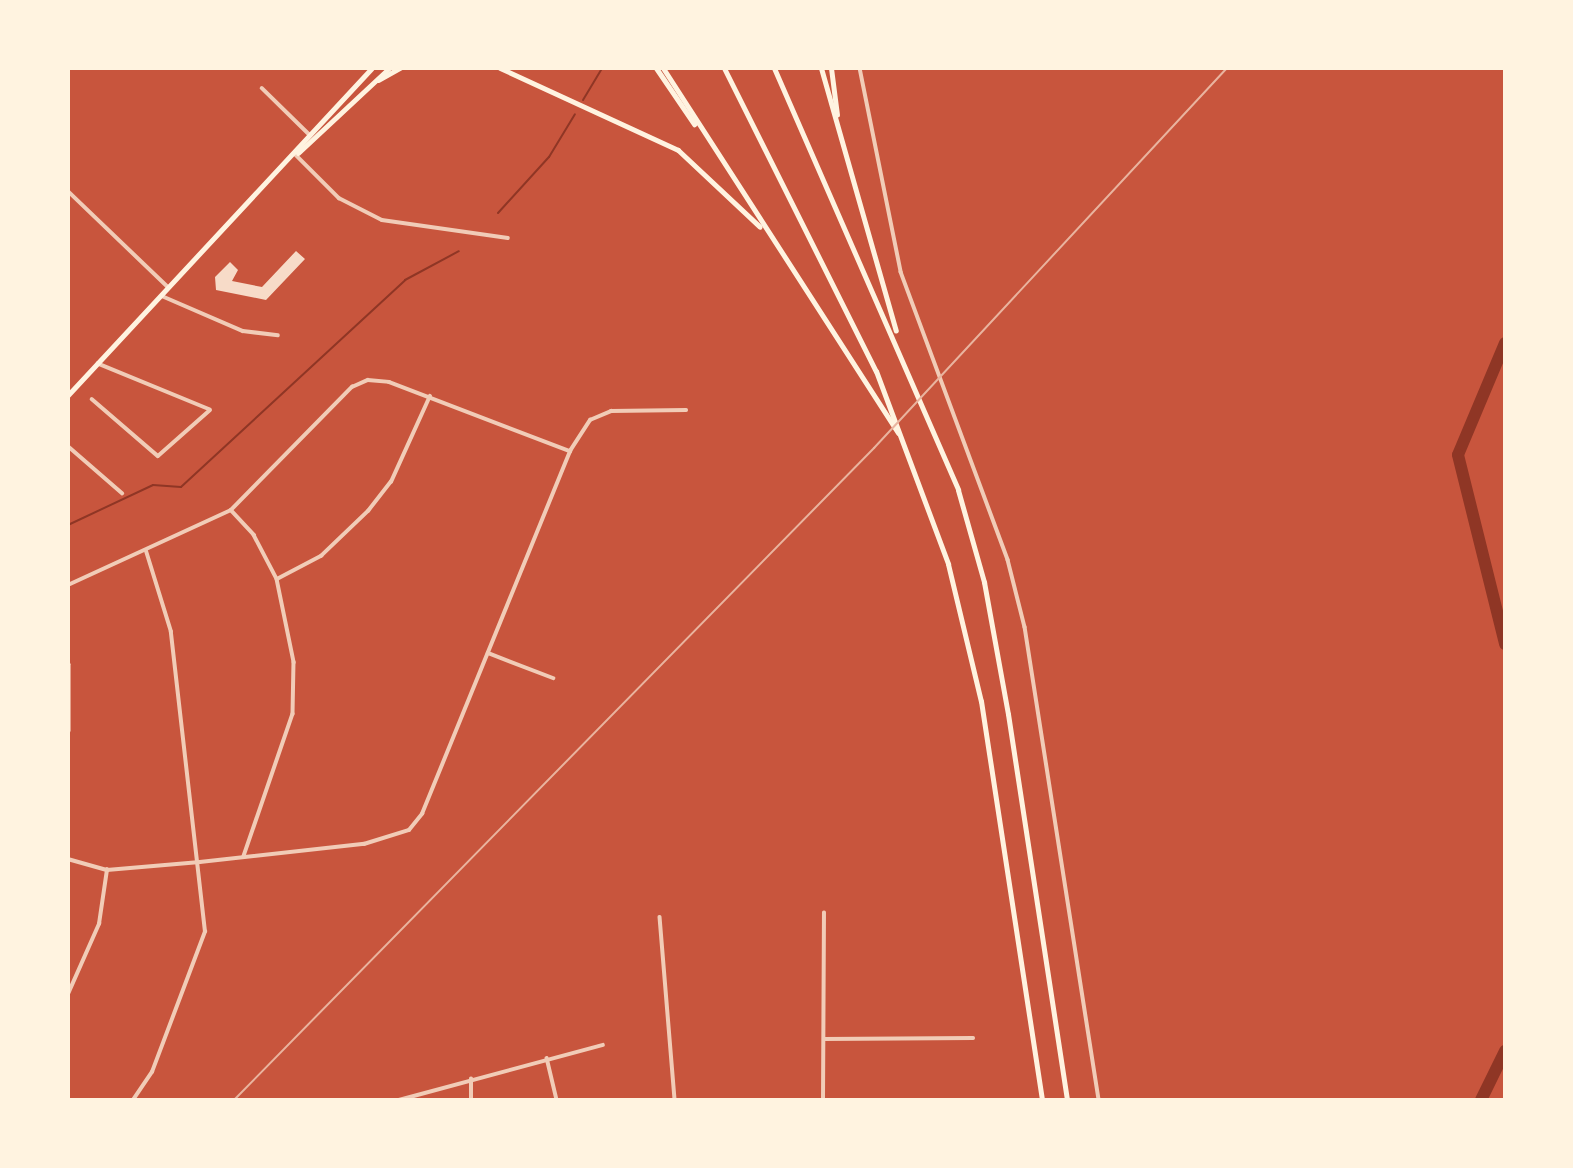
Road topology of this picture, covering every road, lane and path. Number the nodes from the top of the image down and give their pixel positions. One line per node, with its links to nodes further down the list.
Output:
1 (372, 68): 15 (main road)
2 (389, 68): 12 (main road)
3 (400, 68): 12 (main road)
4 (500, 68): 20 (main road)
5 (656, 68): 17 (main road)
6 (663, 68): 17 (main road)
7 (724, 68): 30 (main road)
8 (774, 68): 24 (main road)
9 (821, 68): 14 (main road)
10 (831, 68): 14 (main road)
11 (860, 68): 62 (street)
12 (378, 80): 16 (main road)
13 (262, 88): 15 (street)
14 (840, 132): 24 (main road)
15 (309, 134): 16 (main road)
16 (296, 155): 19 (street); 21 (main road)
17 (729, 172): 20 (main road)
18 (68, 191): 21 (street)
19 (508, 238)
20 (771, 239): 30 (main road)
21 (170, 289): 22 (main road)
22 (162, 296): 23 (street); 25 (main road)
23 (278, 335)
24 (900, 345): 61 (main road)
25 (98, 364): 26 (main road); 28 (street)
26 (68, 395)
27 (430, 396): 32 (street); 34 (street); 36 (street)
28 (92, 399)
29 (686, 410): 32 (street)
30 (902, 438): 60 (main road)
31 (68, 446): 33 (street)
32 (570, 451): 38 (street)
33 (122, 493)
34 (230, 510): 35 (street); 36 (street)
35 (146, 551): 37 (street); 44 (street)
36 (277, 579): 42 (street)
37 (68, 585)
38 (488, 653): 40 (street); 42 (street)
39 (68, 664): 41 (main road)
40 (553, 678)
41 (68, 730)
42 (244, 856): 44 (street)
43 (68, 859): 45 (street)
44 (200, 862): 45 (street); 54 (street)
45 (107, 870): 48 (street)
46 (824, 913): 50 (street)
47 (660, 917): 58 (street)
48 (68, 994)
49 (973, 1038): 50 (street)
50 (824, 1039): 59 (street)
51 (603, 1045): 52 (street)
52 (547, 1057): 53 (street); 57 (street)
53 (471, 1079): 55 (street); 56 (street)
54 (133, 1100)
55 (399, 1100)
56 (471, 1100)
57 (557, 1100)
58 (675, 1100)
59 (823, 1100)
60 (1042, 1100)
61 (1067, 1100)
62 (1098, 1100)

